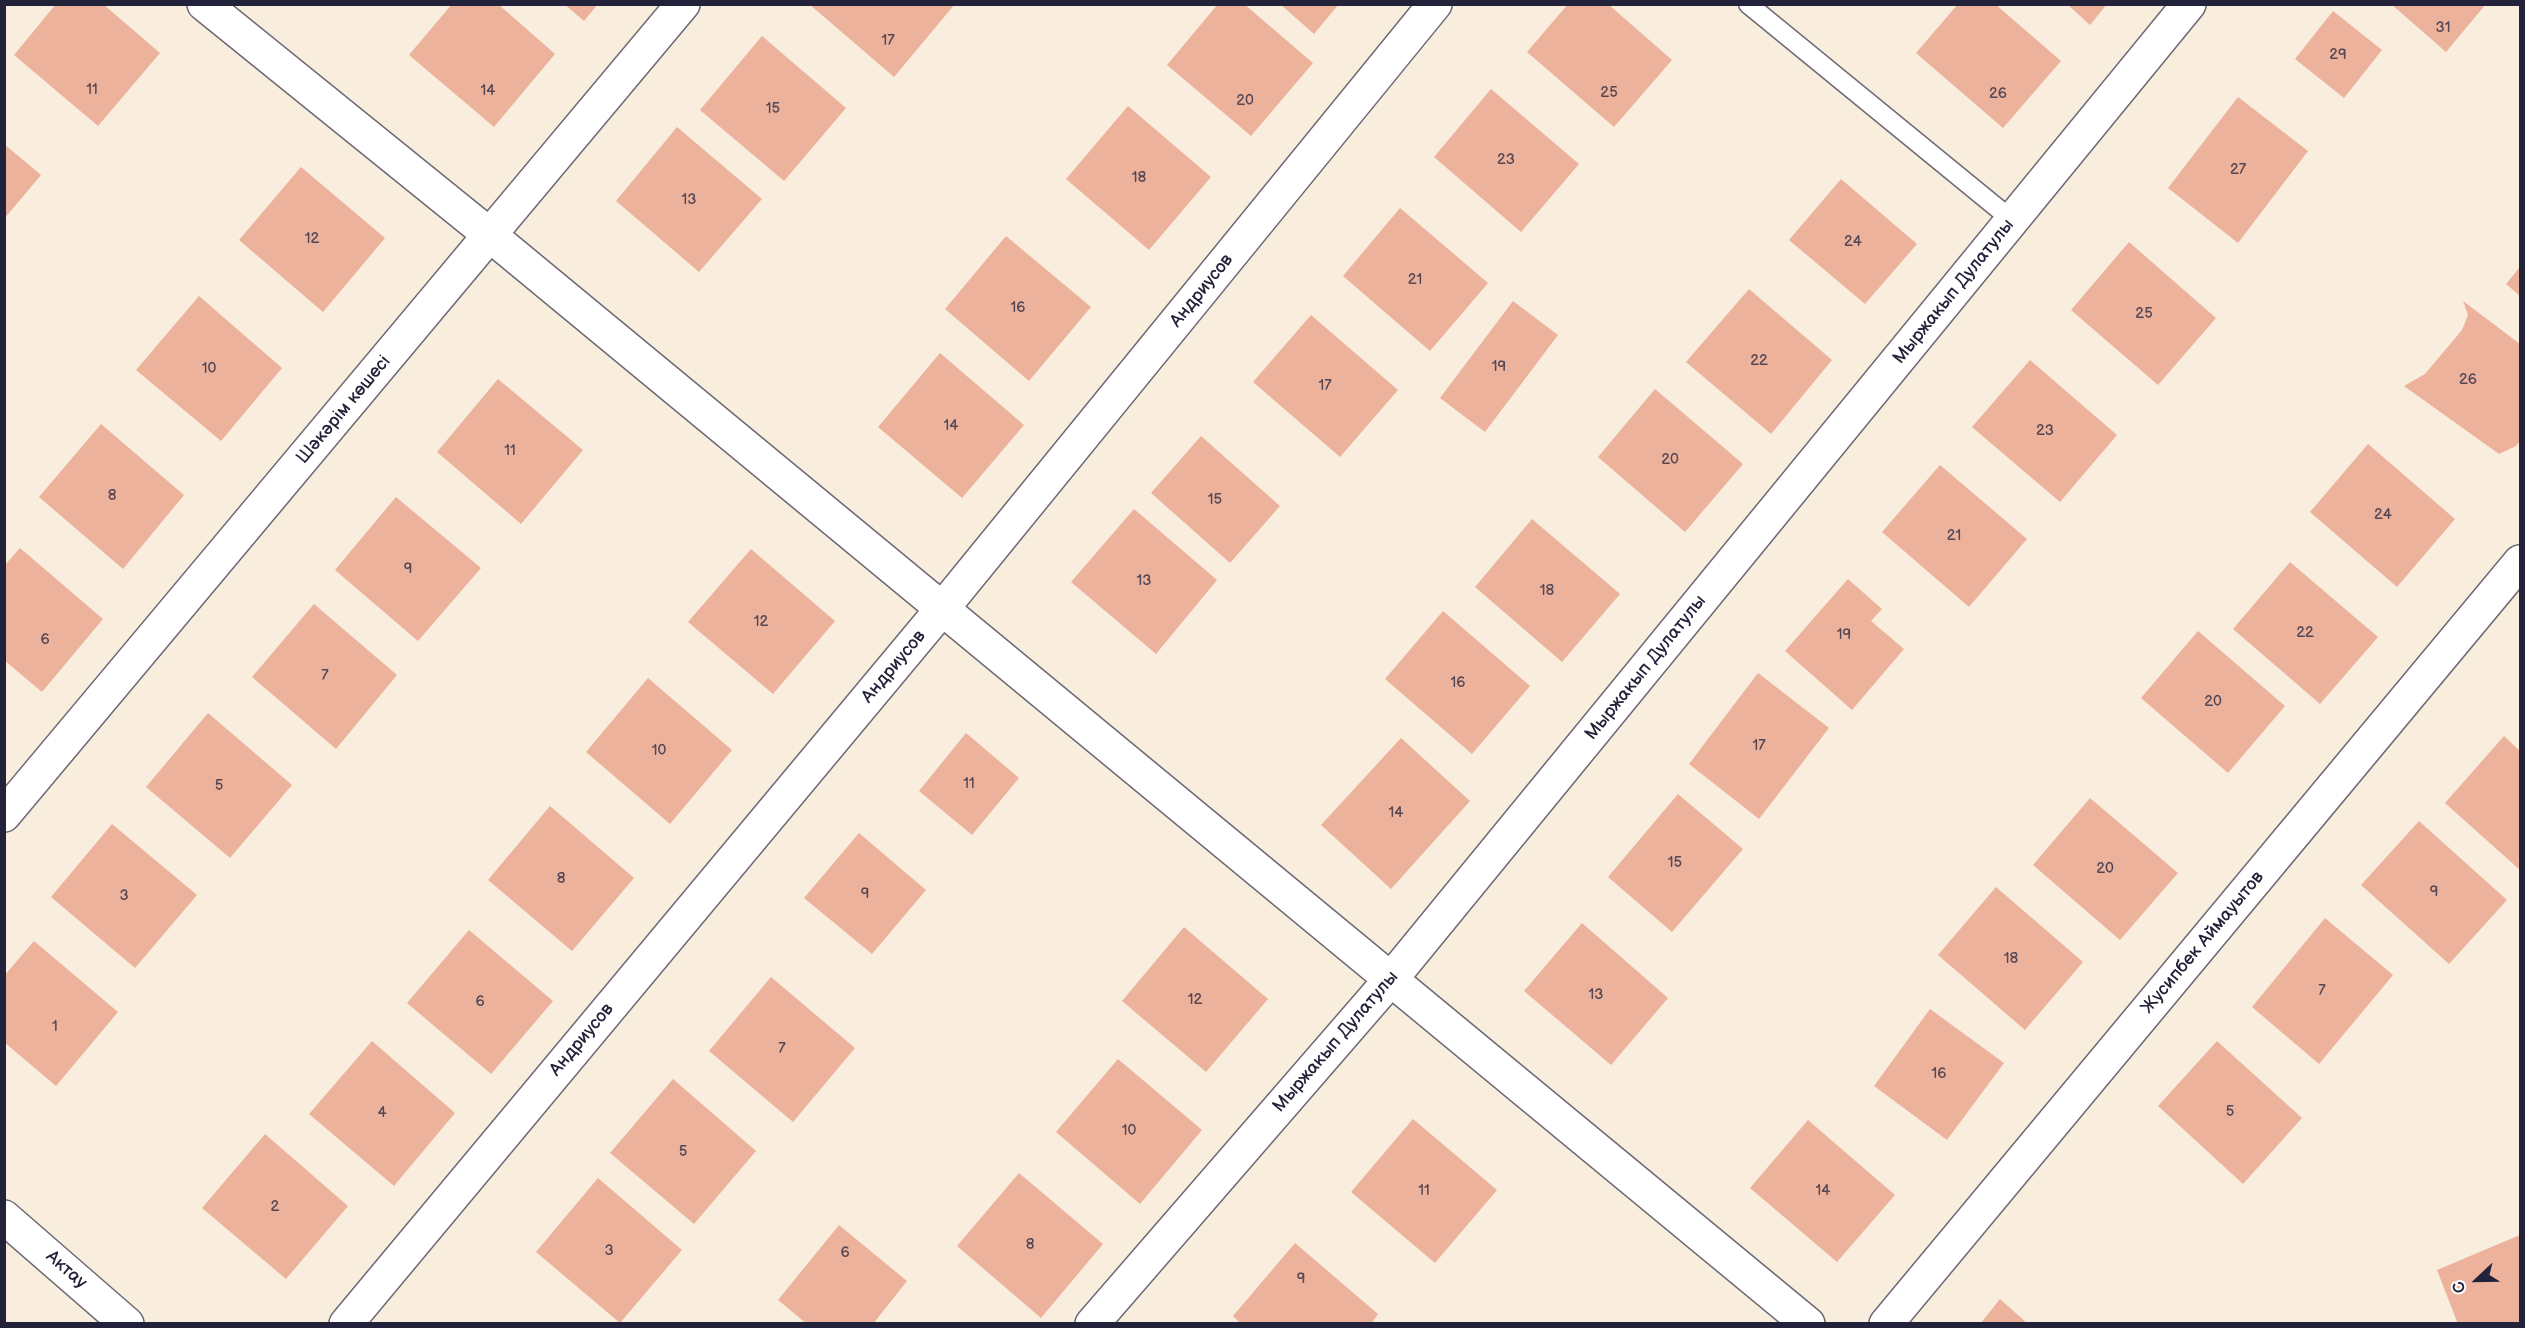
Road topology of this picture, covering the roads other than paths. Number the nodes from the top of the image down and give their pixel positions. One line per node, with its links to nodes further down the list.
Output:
1 (204, 4): 7 (street)
2 (683, 4): 7 (street, Шәкәрім көшесі)
3 (1435, 4): 9 (street, Андриусов)
4 (1748, 4): 6 (lane)
5 (2189, 4): 6 (street, Мыржакып Дулатулы)
6 (2013, 220): 11 (street, Мыржакып Дулатулы)
7 (491, 236): 9 (street); 10 (street, Шәкәрім көшесі)
8 (2520, 562): 17 (street, Жусипбек Аймауытов)
9 (942, 609): 11 (street); 14 (street, Андриусов)
10 (4, 815)
11 (1391, 980): 15 (street, Мыржакып Дулатулы); 16 (street)
12 (4, 1216): 13 (street, Актау)
13 (128, 1323)
14 (346, 1323)
15 (1092, 1323)
16 (1808, 1323)
17 (1886, 1323)

